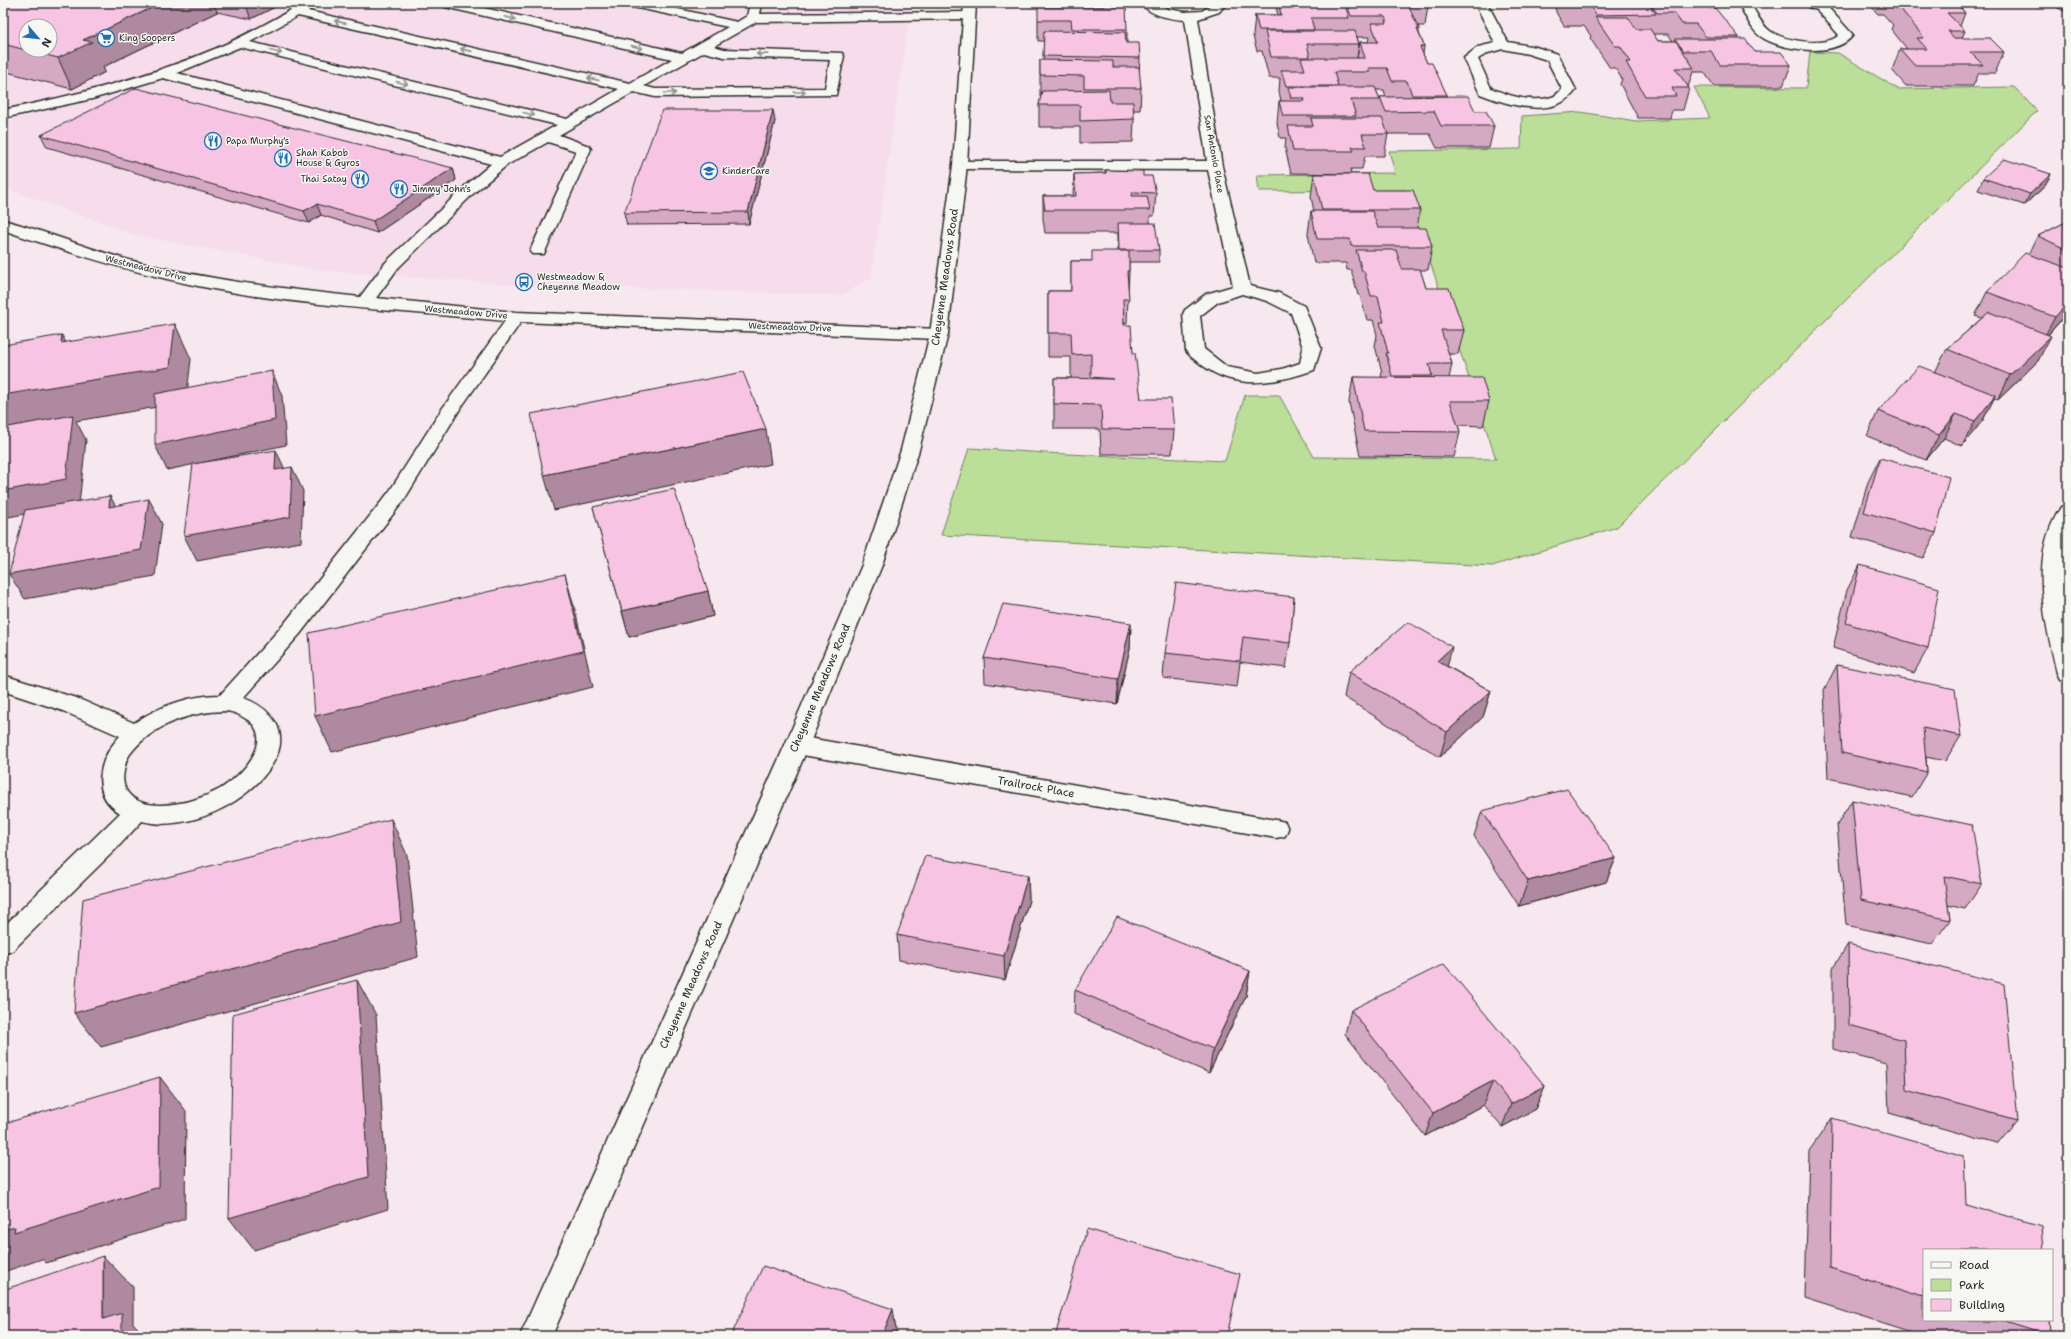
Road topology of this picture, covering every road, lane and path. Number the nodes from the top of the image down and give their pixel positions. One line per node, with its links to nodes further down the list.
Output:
1 (314, 3): 11 (street)
2 (445, 3): 18 (street, one-way to 18)
3 (633, 3): 14 (street)
4 (756, 3): 12 (street)
5 (1147, 3): 13 (street)
6 (1221, 3): 13 (street)
7 (1481, 3): 16 (street)
8 (1750, 3): 9 (street)
9 (1810, 3)
10 (970, 9): 12 (street); 25 (street, Cheyenne Meadows Road)
11 (296, 12): 15 (street); 20 (street, one-way to 11)
12 (753, 18): 14 (street)
13 (1191, 18): 26 (street, San Antonio Place)
14 (740, 26): 17 (street)
15 (238, 43): 19 (street); 22 (street, one-way to 22)
16 (1503, 45): 16 (street)
17 (702, 47): 18 (street); 20 (street, one-way to 17)
18 (684, 58): 20 (street)
19 (161, 73): 21 (street); 24 (street)
20 (631, 87): 22 (street)
21 (3, 114)
22 (567, 123): 23 (street)
23 (546, 136): 24 (street); 28 (street)
24 (502, 162): 30 (street)
25 (960, 165): 26 (street); 32 (street, Cheyenne Meadows Road)
26 (1215, 166): 29 (street, San Antonio Place)
27 (3, 224): 30 (street, Westmeadow Drive)
28 (538, 251)
29 (1242, 289): 29 (street)
30 (365, 302): 31 (street, Westmeadow Drive)
31 (516, 317): 32 (street, Westmeadow Drive); 36 (street)
32 (939, 334): 38 (street, Cheyenne Meadows Road)
33 (2068, 511): 34 (street)
34 (2068, 673)
35 (3, 682): 37 (street)
36 (226, 703): 37 (street); 39 (street)
37 (136, 734): 39 (street)
38 (797, 745): 40 (street, Trailrock Place); 42 (street, Cheyenne Meadows Road)
39 (136, 811): 41 (street)
40 (1276, 829)
41 (3, 942)
42 (536, 1336)

